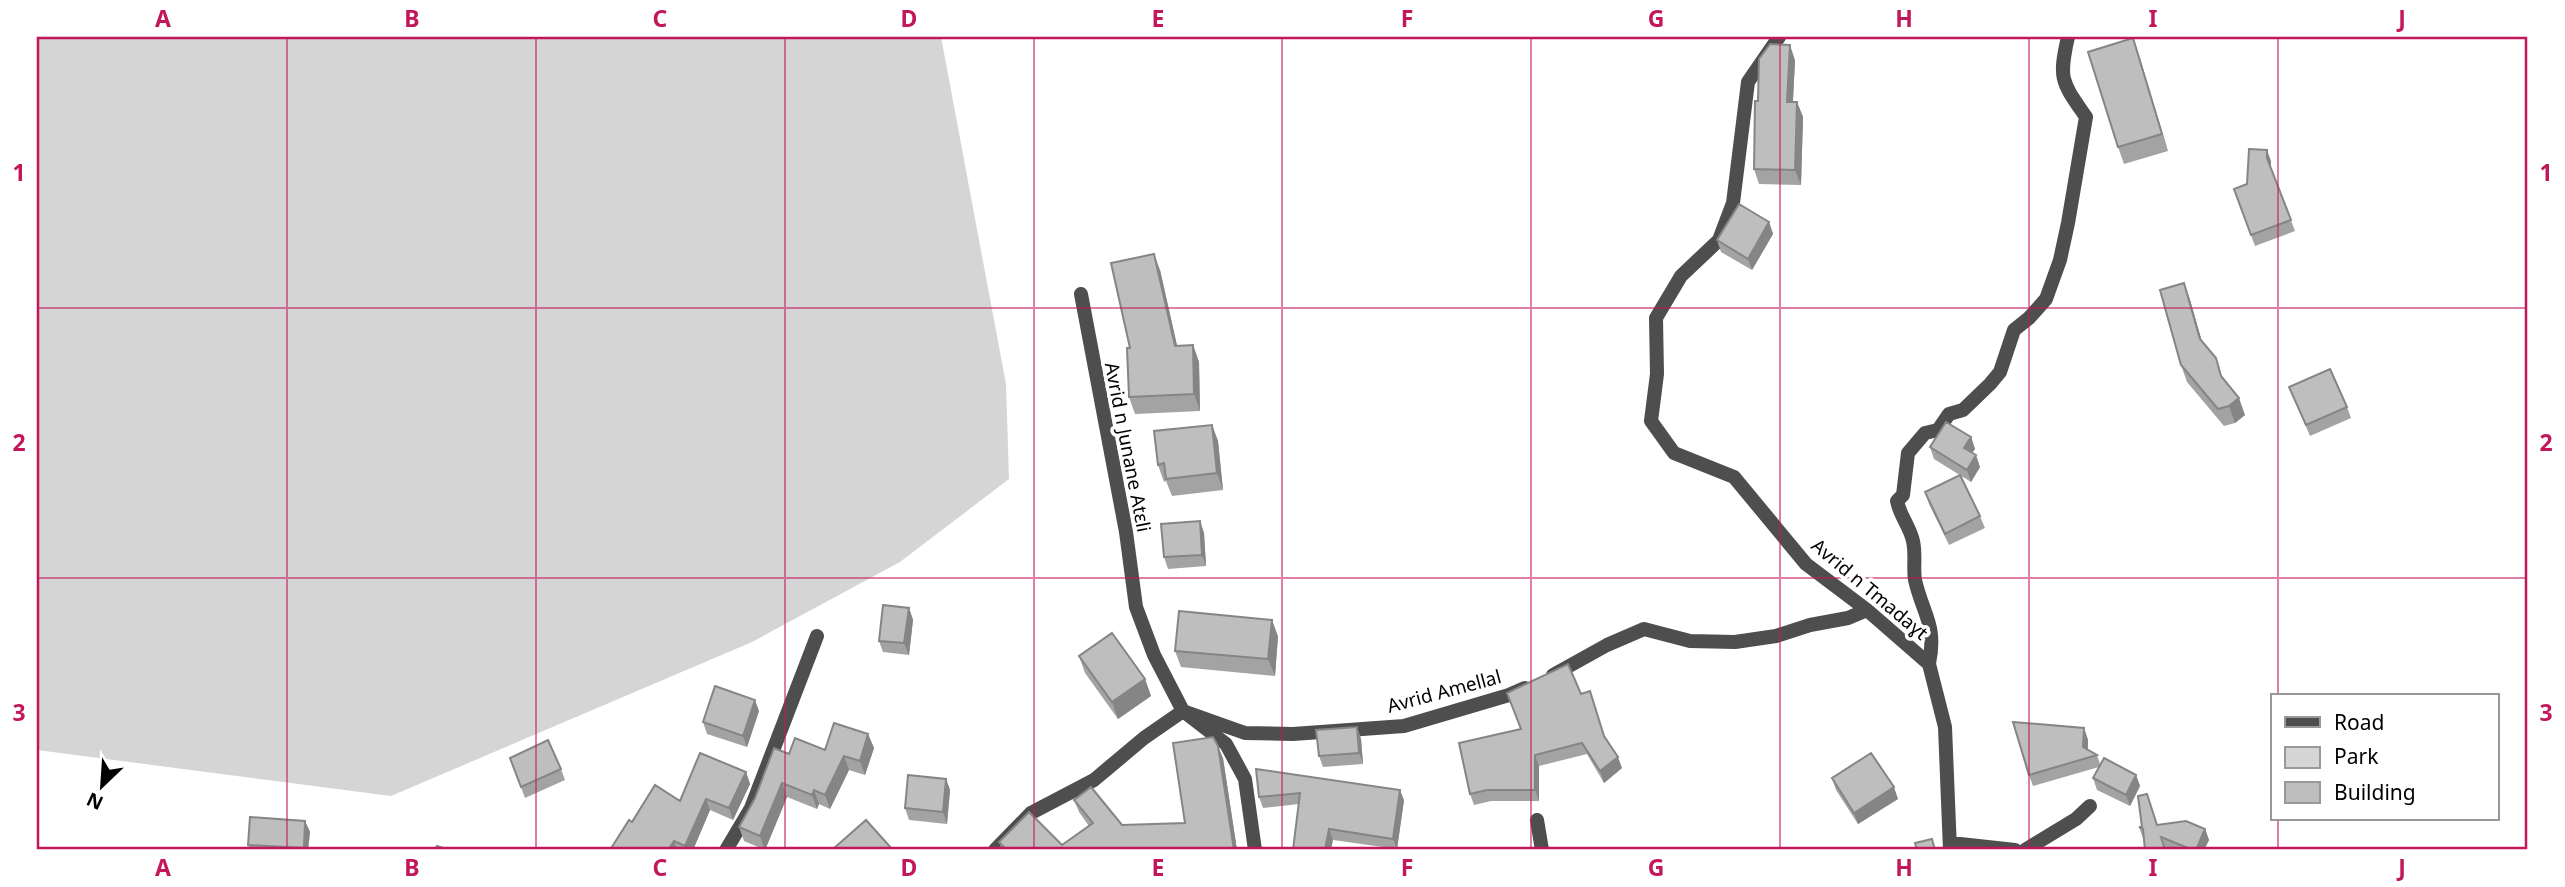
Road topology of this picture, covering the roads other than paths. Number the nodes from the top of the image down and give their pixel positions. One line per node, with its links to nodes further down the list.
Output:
1 (1779, 37): 4 (street, Avrid n Tmadaɣt)
2 (2068, 37): 6 (street)
3 (1081, 294): 7 (street, Avrid n Junane Atɛli)
4 (1867, 610): 6 (street, Avrid n Tmadaɣt); 7 (street, Avrid Amellal)
5 (817, 636): 11 (street)
6 (1929, 664): 10 (street, Avrid n Tmadaɣt)
7 (1183, 710): 12 (street); 13 (street)
8 (2090, 806): 16 (street)
9 (1537, 820): 14 (street)
10 (1950, 847): 15 (street)
11 (726, 850)
12 (995, 850)
13 (1255, 850)
14 (1542, 850)
15 (2015, 850)
16 (2025, 850)

